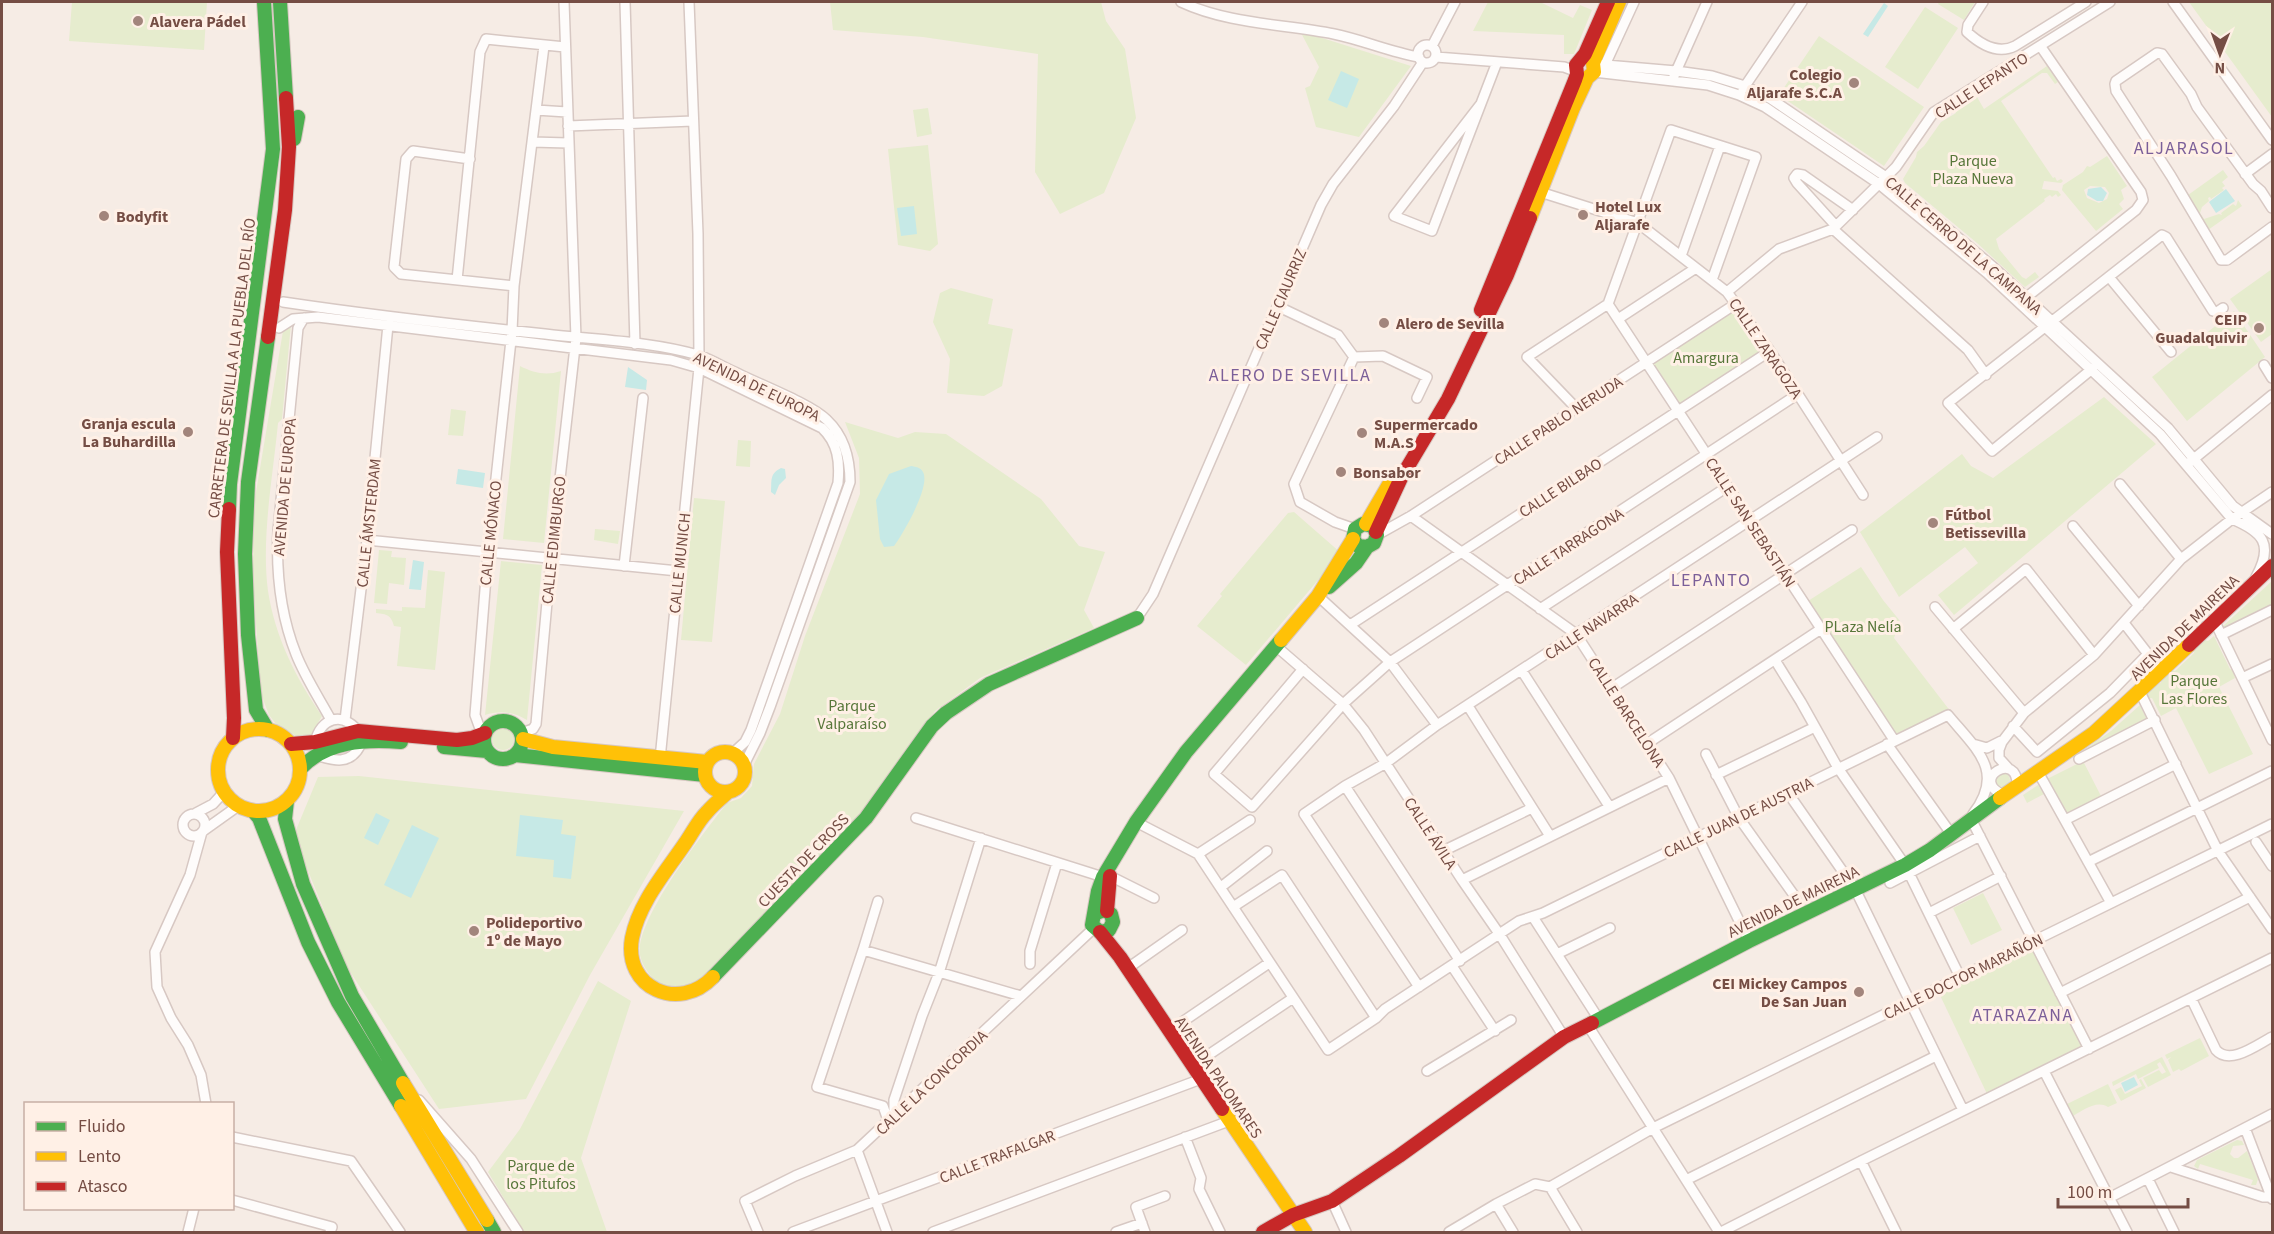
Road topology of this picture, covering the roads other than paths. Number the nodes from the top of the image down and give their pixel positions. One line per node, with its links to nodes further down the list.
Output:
1 (264, 2): 158 (street, CARRETERA DE SEVILLA A LA PUEBLA DEL RÍO)
2 (280, 2): 44 (street)
3 (564, 2): 19 (street, CALLE EDIMBURGO)
4 (625, 2): 36 (street)
5 (690, 2): 35 (street)
6 (1181, 2): 23 (street)
7 (1455, 2): 18 (street)
8 (1608, 2): 25 (street)
9 (1619, 2): 25 (street)
10 (1634, 2): 25 (street)
11 (1707, 2): 27 (street)
12 (1802, 2): 29 (street)
13 (1983, 2): 21 (street)
14 (2086, 2): 21 (street)
15 (2110, 2): 20 (street, CALLE LEPANTO)
16 (2173, 2): 38 (street)
17 (544, 46): 19 (street); 32 (street, CALLE MÓNACO); 43 (street)
18 (1432, 46): 22 (street); 23 (street)
19 (565, 47): 33 (street, CALLE EDIMBURGO)
20 (2041, 47): 26 (street, CALLE LEPANTO); 60 (street)
21 (1994, 49): 26 (street)
22 (1436, 57): 23 (street); 24 (street)
23 (1421, 60): 64 (street, CALLE CIAURRIZ)
24 (1497, 62): 25 (street); 31 (street)
25 (1585, 68): 27 (street, CALLE CERRO DE LA CAMPANA); 28 (street, CALLE CERRO DE LA CAMPANA); 47 (street); 105 (street)
26 (2006, 68): 46 (street, CALLE LEPANTO)
27 (1676, 71): 28 (street); 29 (street, CALLE CERRO DE LA CAMPANA)
28 (1672, 80): 30 (street, CALLE CERRO DE LA CAMPANA)
29 (1745, 86): 30 (street); 46 (street, CALLE CERRO DE LA CAMPANA)
30 (1739, 94): 46 (street, CALLE CERRO DE LA CAMPANA)
31 (1480, 105): 31 (street)
32 (536, 110): 33 (street); 39 (street, CALLE MÓNACO)
33 (567, 112): 37 (street, CALLE EDIMBURGO)
34 (298, 117): 44 (street)
35 (693, 121): 36 (street); 77 (street)
36 (629, 123): 37 (street); 73 (street)
37 (567, 126): 40 (street, CALLE EDIMBURGO)
38 (2272, 140)
39 (532, 142): 40 (street); 58 (street, CALLE MÓNACO)
40 (568, 142): 72 (street, CALLE EDIMBURGO)
41 (1720, 146): 50 (street); 53 (street); 57 (street)
42 (2272, 154): 45 (street)
43 (470, 159): 56 (street); 56 (street)
44 (288, 174): 153 (street)
45 (2245, 174): 48 (street); 51 (street)
46 (1882, 180): 49 (street, CALLE LEPANTO); 60 (street, CALLE CERRO DE LA CAMPANA)
47 (1540, 192): 50 (street, CALLE ZARAGOZA); 105 (street)
48 (2272, 208)
49 (1853, 210): 52 (street, CALLE LEPANTO); 52 (street)
50 (1638, 223): 53 (street, CALLE ZARAGOZA); 63 (street)
51 (2272, 227)
52 (1835, 228): 59 (street, CALLE LEPANTO); 83 (street)
53 (1681, 256): 54 (street, CALLE ZARAGOZA)
54 (1696, 268): 57 (street, CALLE ZARAGOZA); 67 (street)
55 (2109, 277): 65 (street); 69 (street); 76 (street)
56 (457, 280): 58 (street)
57 (1712, 280): 59 (street, CALLE ZARAGOZA)
58 (514, 286): 71 (street, CALLE MÓNACO)
59 (1727, 292): 62 (street, CALLE ZARAGOZA)
60 (2023, 301): 69 (street, CALLE CERRO DE LA CAMPANA)
61 (283, 302): 71 (street, AVENIDA DE EUROPA)
62 (1737, 303): 75 (street, CALLE ZARAGOZA); 79 (street, CALLE PABLO NERUDA)
63 (1608, 304): 67 (street, CALLE SAN SEBASTIÁN); 89 (street)
64 (1277, 306): 78 (street); 125 (street, CALLE CIAURRIZ)
65 (2223, 308)
66 (304, 318): 68 (street, AVENIDA DE EUROPA); 70 (street, AVENIDA DE EUROPA); 147 (street, AVENIDA DE EUROPA)
67 (1618, 319): 79 (street, CALLE SAN SEBASTIÁN)
68 (388, 325): 71 (street, AVENIDA DE EUROPA); 108 (street, CALLE ÁMSTERDAM)
69 (2049, 325): 82 (street, CALLE CERRO DE LA CAMPANA); 83 (street); 94 (street, CALLE CERRO DE LA CAMPANA)
70 (279, 328)
71 (512, 336): 72 (street, AVENIDA DE EUROPA); 74 (street, AVENIDA DE EUROPA); 110 (street, CALLE MÓNACO)
72 (576, 338): 73 (street, AVENIDA DE EUROPA); 74 (street, CALLE EDIMBURGO)
73 (635, 344): 77 (street, AVENIDA DE EUROPA)
74 (574, 349): 81 (street, AVENIDA DE EUROPA); 112 (street, CALLE EDIMBURGO)
75 (1770, 351): 85 (street, CALLE ZARAGOZA); 90 (street, CALLE BILBAO)
76 (2171, 352)
77 (699, 356): 175 (street, AVENIDA DE EUROPA)
78 (1354, 357): 88 (street); 105 (street)
79 (1646, 362): 89 (street, CALLE PABLO NERUDA); 90 (street, CALLE SAN SEBASTIÁN)
80 (2264, 365): 84 (street)
81 (699, 368): 116 (street, CALLE MUNICH); 167 (street, AVENIDA DE EUROPA)
82 (2092, 369): 83 (street); 94 (street, CALLE CERRO DE LA CAMPANA)
83 (1986, 375)
84 (2272, 378)
85 (1798, 394): 92 (street, CALLE TARRAGONA); 93 (street, CALLE ZARAGOZA)
86 (2272, 395): 94 (street)
87 (643, 398): 114 (street)
88 (1417, 398)
89 (1576, 408): 100 (street, CALLE PABLO NERUDA)
90 (1678, 410): 92 (street, CALLE SAN SEBASTIÁN); 111 (street, CALLE BILBAO)
91 (1877, 437): 93 (street, CALLE NAVARRA)
92 (1707, 454): 96 (street, CALLE SAN SEBASTIÁN); 118 (street, CALLE TARRAGONA)
93 (1841, 461): 98 (street, CALLE ZARAGOZA); 102 (street, CALLE NAVARRA)
94 (2190, 463): 99 (street, CALLE CERRO DE LA CAMPANA); 101 (street, CALLE CERRO DE LA CAMPANA)
95 (2120, 484): 113 (street)
96 (1727, 487): 102 (street, CALLE SAN SEBASTIÁN); 123 (street)
97 (2272, 492): 99 (street)
98 (1863, 495)
99 (2242, 514): 101 (street); 106 (street, CALLE CERRO DE LA CAMPANA)
100 (1411, 516): 105 (street, CALLE PABLO NERUDA); 111 (street, CALLE BARCELONA)
101 (2232, 519): 107 (street, CALLE CERRO DE LA CAMPANA); 113 (street)
102 (1750, 521): 117 (street, CALLE SAN SEBASTIÁN); 131 (street, CALLE NAVARRA)
103 (2073, 526): 121 (street)
104 (1852, 530): 117 (street)
105 (1365, 532): 120 (street); 120 (street)
106 (2272, 534)
107 (2262, 537): 109 (street, CALLE CERRO DE LA CAMPANA); 119 (street)
108 (367, 540): 110 (street); 148 (street, CALLE ÁMSTERDAM)
109 (2272, 544)
110 (488, 552): 112 (street); 154 (street, CALLE MÓNACO)
111 (1461, 552): 118 (street, CALLE BARCELONA); 128 (street, CALLE BILBAO)
112 (551, 558): 114 (street); 156 (street, CALLE EDIMBURGO)
113 (2181, 560): 121 (street)
114 (624, 566): 116 (street)
115 (2272, 566): 119 (street, AVENIDA DE MAIRENA)
116 (678, 571): 170 (street, CALLE MUNICH)
117 (1785, 574): 129 (street, CALLE SAN SEBASTIÁN); 141 (street)
118 (1507, 586): 123 (street, CALLE BARCELONA); 136 (street, CALLE TARRAGONA)
119 (2242, 595): 126 (street, AVENIDA DE MAIRENA)
120 (1318, 596): 128 (street); 133 (street)
121 (2139, 606): 127 (street)
122 (1935, 607): 130 (street)
123 (1540, 609): 131 (street, CALLE BARCELONA)
124 (2272, 610): 132 (street)
125 (1137, 618): 197 (street, CUESTA DE CROSS)
126 (2214, 620): 132 (street); 142 (street, AVENIDA DE MAIRENA)
127 (2124, 623): 134 (street); 151 (street)
128 (1350, 626): 136 (street)
129 (1821, 629): 135 (street); 161 (street, CALLE SAN SEBASTIÁN)
130 (1953, 629): 134 (street); 145 (street)
131 (1576, 634): 139 (street, CALLE NAVARRA); 141 (street, CALLE BARCELONA)
132 (2221, 635): 140 (street)
133 (1277, 647): 138 (street, CALLE ÁVILA); 204 (street)
134 (2094, 655): 145 (street)
135 (1775, 660): 152 (street); 162 (street)
136 (1390, 662): 143 (street, CALLE TARRAGONA); 150 (street)
137 (2272, 663): 140 (street)
138 (1303, 669): 143 (street, CALLE ÁVILA); 143 (street, CALLE TARRAGONA)
139 (1522, 671): 144 (street, CALLE NAVARRA); 194 (street)
140 (2242, 678): 146 (street)
141 (1612, 688): 162 (street, CALLE BARCELONA)
142 (2140, 692): 149 (street); 181 (street, AVENIDA DE MAIRENA)
143 (1343, 704): 173 (street, CALLE ÁVILA)
144 (1468, 706): 150 (street, CALLE NAVARRA); 196 (street)
145 (2024, 713): 151 (street)
146 (2268, 719): 159 (street)
147 (331, 720): 148 (street); 164 (street)
148 (345, 720): 155 (street)
149 (2155, 720): 171 (street); 174 (street)
150 (1437, 725): 173 (street, CALLE NAVARRA)
151 (2013, 726): 157 (street)
152 (1815, 727): 176 (street); 183 (street)
153 (268, 730): 158 (street); 163 (street)
154 (485, 731): 155 (street); 156 (street); 166 (street)
155 (359, 736): 164 (street); 166 (street)
156 (522, 736): 169 (street); 170 (street)
157 (2006, 736): 165 (street); 172 (street)
158 (233, 738): 188 (street)
159 (2272, 740)
160 (1969, 741): 161 (street, CALLE JUAN DE AUSTRIA); 165 (street); 180 (street)
161 (1891, 742): 176 (street, CALLE JUAN DE AUSTRIA); 206 (street, CALLE SAN SEBASTIÁN)
162 (1648, 743): 184 (street, CALLE BARCELONA)
163 (291, 744): 164 (street); 177 (street)
164 (316, 749): 177 (street)
165 (1993, 749): 172 (street); 180 (street)
166 (487, 751): 169 (street)
167 (733, 753): 175 (street); 182 (street)
168 (1706, 754): 183 (street)
169 (515, 755): 182 (street)
170 (660, 759): 182 (street)
171 (2079, 759)
172 (2001, 761): 178 (street)
173 (1386, 763): 186 (street, CALLE NAVARRA); 214 (street, CALLE ÁVILA)
174 (2176, 764): 195 (street); 203 (street)
175 (744, 765): 189 (street)
176 (1838, 768): 190 (street, CALLE JUAN DE AUSTRIA); 220 (street)
177 (300, 769): 192 (street)
178 (2009, 769): 185 (street); 187 (street)
179 (2272, 771): 195 (street)
180 (1988, 772): 185 (street); 206 (street)
181 (2038, 772): 187 (street, AVENIDA DE MAIRENA); 203 (street)
182 (708, 775): 189 (street); 197 (street, CUESTA DE CROSS)
183 (1716, 775): 201 (street)
184 (1669, 778): 194 (street); 211 (street, CALLE BARCELONA)
185 (1991, 785): 191 (street)
186 (1345, 786): 248 (street); 252 (street, CALLE NAVARRA)
187 (2017, 786): 191 (street, AVENIDA DE MAIRENA)
188 (224, 792): 193 (street); 199 (street)
189 (727, 793): 197 (street, CUESTA DE CROSS)
190 (1788, 793): 201 (street, CALLE JUAN DE AUSTRIA); 226 (street)
191 (2004, 795): 206 (street, AVENIDA DE MAIRENA)
192 (287, 801): 198 (street); 270 (street)
193 (238, 806): 198 (street); 207 (street)
194 (1609, 806): 208 (street)
195 (2198, 807): 215 (street); 217 (street)
196 (1532, 808): 208 (street); 214 (street)
197 (707, 811)
198 (254, 812): 298 (street)
199 (196, 813): 207 (street); 207 (street)
200 (916, 818): 210 (street)
201 (1739, 818): 211 (street, CALLE JUAN DE AUSTRIA); 229 (street)
202 (1250, 820): 216 (street)
203 (2065, 820): 217 (street)
204 (1136, 822): 216 (street); 221 (street)
205 (2272, 824): 215 (street, CALLE DOCTOR MARAÑÓN)
206 (1962, 827): 209 (street, CALLE SAN SEBASTIÁN); 220 (street, AVENIDA DE MAIRENA)
207 (203, 831): 272 (street)
208 (1550, 836): 223 (street)
209 (1980, 836): 220 (street); 222 (street, CALLE SAN SEBASTIÁN)
210 (981, 838): 218 (street); 250 (street)
211 (1698, 838): 235 (street, CALLE JUAN DE AUSTRIA); 241 (street, CALLE BARCELONA)
212 (2256, 842): 219 (street)
213 (1268, 851): 225 (street)
214 (1443, 851): 223 (street, CALLE ÁVILA)
215 (2218, 851): 227 (street); 231 (street, CALLE DOCTOR MARAÑÓN)
216 (1198, 854): 225 (street)
217 (2088, 862): 231 (street)
218 (1057, 863): 221 (street); 249 (street)
219 (2272, 865)
220 (1907, 869): 224 (street); 226 (street, AVENIDA DE MAIRENA); 234 (street)
221 (1108, 873): 228 (street); 233 (street)
222 (2001, 876): 234 (street); 242 (street, CALLE SAN SEBASTIÁN)
223 (1462, 880): 240 (street, CALLE ÁVILA)
224 (1890, 883)
225 (1221, 887): 232 (street)
226 (1855, 889): 241 (street, AVENIDA DE MAIRENA); 257 (street)
227 (2250, 897): 238 (street); 253 (street)
228 (1154, 898)
229 (1796, 898)
230 (878, 901): 243 (street)
231 (2110, 903): 242 (street, CALLE DOCTOR MARAÑÓN)
232 (1233, 907): 247 (street); 258 (street)
233 (1101, 913): 237 (street); 237 (street)
234 (1929, 913): 251 (street)
235 (1533, 917): 240 (street, CALLE JUAN DE AUSTRIA); 244 (street)
236 (1610, 928): 244 (street)
237 (1102, 929): 246 (street, AVENIDA PALOMARES); 254 (street, CALLE LA CONCORDIA)
238 (2272, 929)
239 (1182, 930): 246 (street)
240 (1500, 935): 248 (street, CALLE JUAN DE AUSTRIA); 263 (street, CALLE ÁVILA)
241 (1749, 941): 260 (street, AVENIDA DE MAIRENA)
242 (2033, 941): 251 (street, CALLE DOCTOR MARAÑÓN); 253 (street, CALLE SAN SEBASTIÁN)
243 (863, 950): 250 (street); 275 (street)
244 (1557, 954): 260 (street)
245 (2272, 958): 256 (street)
246 (1124, 962): 261 (street, AVENIDA PALOMARES)
247 (1269, 963): 255 (street); 261 (street)
248 (1456, 963): 252 (street, CALLE JUAN DE AUSTRIA); 262 (street)
249 (1029, 964)
250 (939, 973): 254 (street); 275 (street)
251 (1960, 977): 257 (street, CALLE DOCTOR MARAÑÓN)
252 (1419, 987): 258 (street, CALLE JUAN DE AUSTRIA)
253 (2060, 993): 265 (street, CALLE SAN SEBASTIÁN)
254 (1021, 996): 275 (street, CALLE LA CONCORDIA)
255 (1293, 998): 258 (street, CALLE JUAN DE AUSTRIA); 267 (street)
256 (2191, 998): 264 (street); 265 (street)
257 (1911, 1002): 266 (street); 277 (street, CALLE DOCTOR MARAÑÓN)
258 (1376, 1018)
259 (1511, 1020): 262 (street)
260 (1593, 1021): 263 (street, AVENIDA DE MAIRENA); 277 (street)
261 (1169, 1031): 267 (street, AVENIDA PALOMARES)
262 (1495, 1031): 268 (street)
263 (1564, 1037): 292 (street, AVENIDA DE MAIRENA)
264 (2272, 1037)
265 (2088, 1049): 269 (street)
266 (1936, 1056): 273 (street); 285 (street)
267 (1192, 1066): 271 (street, AVENIDA PALOMARES)
268 (1427, 1071)
269 (2044, 1071): 273 (street); 288 (street)
270 (398, 1075): 297 (street); 302 (street)
271 (1201, 1079): 276 (street, AVENIDA PALOMARES); 291 (street, CALLE TRAFALGAR)
272 (206, 1102)
273 (1964, 1110): 282 (street)
274 (2272, 1114): 278 (street)
275 (891, 1120): 281 (street, CALLE LA CONCORDIA)
276 (1229, 1122): 280 (street); 295 (street, AVENIDA PALOMARES)
277 (1653, 1128): 285 (street); 286 (street, CALLE DOCTOR MARAÑÓN)
278 (2245, 1128): 283 (street); 289 (street)
279 (234, 1137): 301 (street)
280 (1185, 1137): 306 (street); 309 (street)
281 (857, 1150): 291 (street); 303 (street, CALLE LA CONCORDIA)
282 (1861, 1161): 316 (street); 317 (street)
283 (2171, 1167): 284 (street); 289 (street)
284 (2148, 1179): 288 (street); 319 (street)
285 (1686, 1180): 316 (street)
286 (1550, 1187): 293 (street); 315 (street)
287 (1165, 1196): 296 (street)
288 (2109, 1198): 318 (street)
289 (2272, 1198)
290 (234, 1201): 300 (street)
291 (875, 1201): 304 (street, CALLE TRAFALGAR); 305 (street)
292 (1332, 1201): 295 (street, AVENIDA DE MAIRENA); 312 (street)
293 (1496, 1204): 313 (street); 314 (street)
294 (194, 1210): 299 (street)
295 (1293, 1215): 310 (street, AVENIDA DE MAIRENA); 311 (street, AVENIDA PALOMARES)
296 (1142, 1223): 307 (street); 308 (street)
297 (491, 1226)
298 (476, 1230)
299 (188, 1233)
300 (330, 1233)
301 (400, 1233)
302 (518, 1233)
303 (758, 1233)
304 (793, 1233)
305 (887, 1233)
306 (933, 1233)
307 (1116, 1233)
308 (1145, 1233)
309 (1220, 1233)
310 (1263, 1233)
311 (1305, 1233)
312 (1346, 1233)
313 (1449, 1233)
314 (1513, 1233)
315 (1577, 1233)
316 (1720, 1233)
317 (1896, 1233)
318 (2127, 1233)
319 (2174, 1233)

